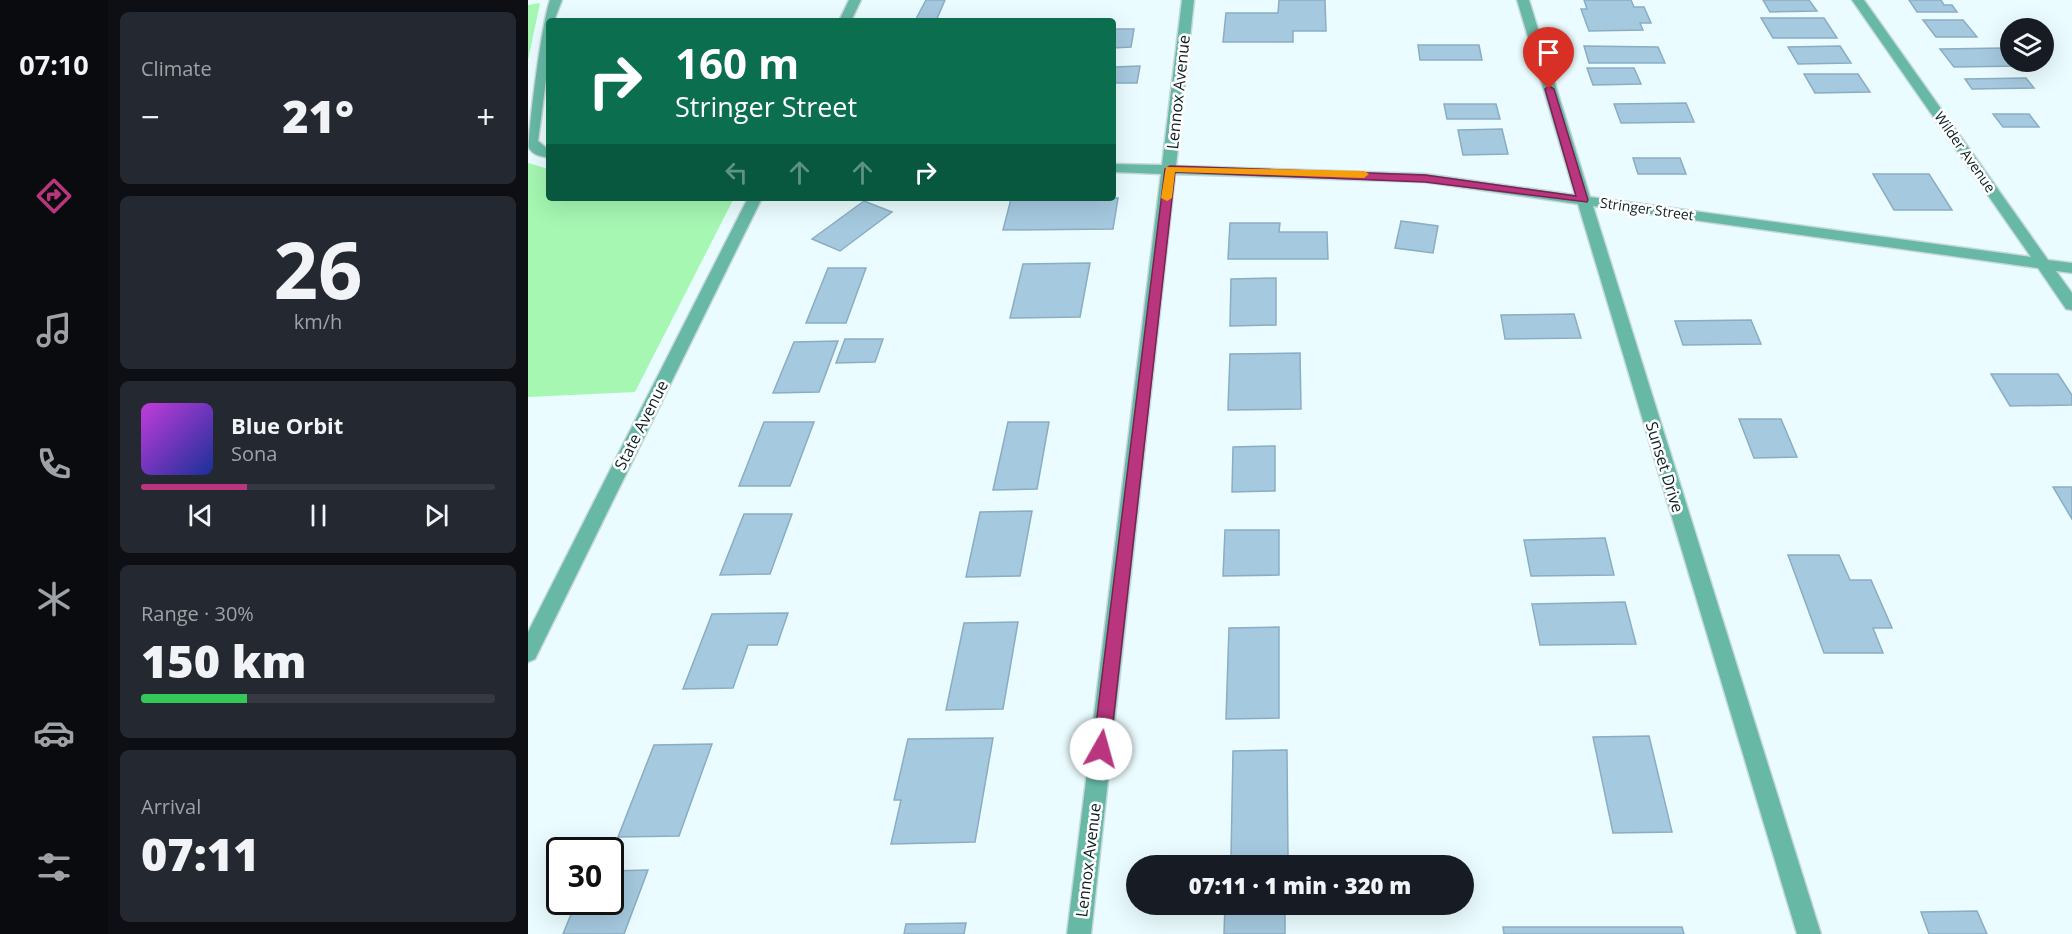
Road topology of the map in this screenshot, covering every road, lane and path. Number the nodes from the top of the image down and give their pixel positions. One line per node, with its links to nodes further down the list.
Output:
1 (556, 0): 6 (street)
2 (855, 0): 7 (street)
3 (1188, 0): 11 (street, Lennox Avenue)
4 (1523, 0): 12 (street, Sunset Drive)
5 (1858, 0): 14 (street, Wilder Avenue)
6 (549, 18)
7 (846, 18)
8 (546, 35): 9 (street)
9 (546, 153)
10 (1116, 168): 11 (street, Stringer Street)
11 (1170, 169): 12 (street, Stringer Street); 18 (street, Lennox Avenue)
12 (1583, 200): 14 (street, Stringer Street); 19 (street, Sunset Drive)
13 (754, 201): 17 (street, State Avenue)
14 (2044, 264): 15 (street, Stringer Street); 16 (street, Wilder Avenue)
15 (2072, 268)
16 (2072, 304)
17 (528, 653)
18 (1079, 934)
19 (1809, 934)

